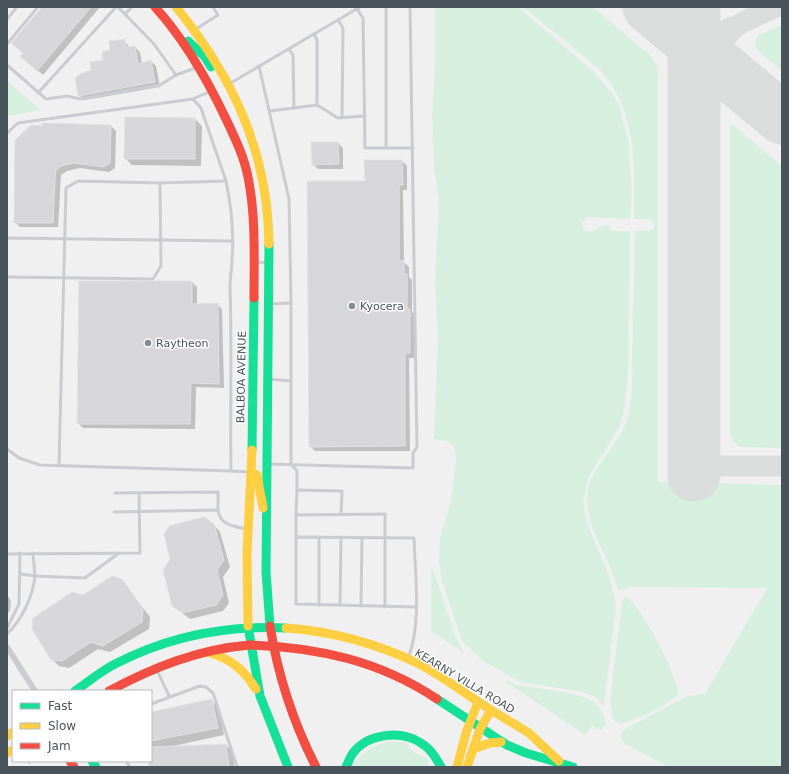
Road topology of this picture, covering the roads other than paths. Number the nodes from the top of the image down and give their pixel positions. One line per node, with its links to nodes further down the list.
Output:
1 (17, 7): 12 (lane)
2 (38, 7): 17 (lane)
3 (117, 7): 11 (lane); 25 (lane)
4 (132, 7): 11 (lane)
5 (155, 7): 14 (main road, BALBOA AVENUE)
6 (176, 7): 15 (main road)
7 (213, 7): 15 (lane)
8 (386, 7): 33 (lane)
9 (410, 7): 34 (lane)
10 (359, 8): 13 (lane); 30 (lane)
11 (125, 14): 22 (lane)
12 (7, 18)
13 (338, 20): 16 (lane); 31 (lane)
14 (176, 30): 21 (main road, BALBOA AVENUE); 23 (main road)
15 (194, 30): 23 (main road)
16 (314, 34): 18 (lane); 27 (lane)
17 (7, 44)
18 (289, 49): 20 (lane); 28 (lane)
19 (7, 65): 25 (lane)
20 (259, 66): 23 (lane); 29 (lane)
21 (200, 67): 22 (lane); 24 (main road, BALBOA AVENUE)
22 (176, 75): 25 (lane)
23 (226, 81): 42 (main road)
24 (213, 90): 26 (lane); 41 (main road, BALBOA AVENUE)
25 (38, 93)
26 (193, 98): 32 (lane); 35 (lane)
27 (317, 105): 28 (lane); 31 (lane)
28 (294, 108): 29 (lane)
29 (270, 112): 45 (lane)
30 (364, 116): 31 (lane); 33 (lane)
31 (342, 118)
32 (7, 133)
33 (386, 148): 34 (lane)
34 (413, 148): 51 (lane)
35 (226, 181): 36 (lane); 40 (lane)
36 (160, 183): 38 (lane); 39 (lane)
37 (7, 238): 38 (lane)
38 (65, 239): 39 (lane); 44 (lane)
39 (160, 241): 40 (lane); 44 (lane)
40 (231, 241): 53 (lane)
41 (254, 262): 42 (lane); 54 (main road, BALBOA AVENUE)
42 (269, 262): 46 (main road)
43 (7, 277): 44 (lane)
44 (64, 279): 52 (lane)
45 (291, 303): 46 (lane); 48 (lane)
46 (268, 304): 47 (main road)
47 (268, 379): 48 (lane); 50 (main road)
48 (291, 381): 51 (lane)
49 (7, 449): 52 (lane)
50 (267, 464): 51 (lane); 63 (main road)
51 (291, 464): 55 (lane)
52 (59, 465): 53 (lane)
53 (231, 472): 54 (lane)
54 (251, 472): 63 (main road); 64 (main road, BALBOA AVENUE)
55 (297, 490): 61 (lane); 62 (lane)
56 (115, 493): 57 (lane)
57 (139, 493): 58 (lane); 59 (lane)
58 (218, 510): 59 (lane); 64 (lane)
59 (139, 511): 60 (lane); 72 (lane)
60 (114, 512)
61 (296, 514): 62 (lane); 65 (lane)
62 (341, 514): 69 (lane)
63 (266, 523): 82 (main road)
64 (248, 529): 81 (main road, BALBOA AVENUE)
65 (296, 537): 66 (lane); 76 (lane)
66 (319, 537): 67 (lane); 76 (lane)
67 (341, 538): 68 (lane); 77 (lane)
68 (362, 538): 69 (lane); 78 (lane)
69 (385, 538): 79 (lane); 80 (lane)
70 (20, 553): 71 (lane); 73 (lane); 74 (lane)
71 (33, 553): 72 (lane); 75 (lane)
72 (120, 553): 75 (lane)
73 (7, 554)
74 (21, 574): 75 (lane); 83 (lane)
75 (35, 576): 84 (lane)
76 (318, 605): 77 (lane)
77 (340, 606): 78 (lane)
78 (361, 606): 79 (lane)
79 (385, 607): 80 (lane)
80 (416, 607): 89 (lane)
81 (248, 626): 82 (main road, KEARNY VILLA ROAD); 85 (main road, BALBOA AVENUE); 92 (main road, KEARNY VILLA ROAD)
82 (270, 626): 86 (main road); 89 (main road, KEARNY VILLA ROAD)
83 (7, 628)
84 (7, 634)
85 (250, 645): 86 (main road, KEARNY VILLA ROAD); 88 (main road, KEARNY VILLA ROAD); 95 (main road, BALBOA AVENUE)
86 (273, 645): 99 (main road, KEARNY VILLA ROAD); 106 (main road)
87 (7, 647): 91 (street)
88 (206, 651): 90 (main road, KEARNY VILLA ROAD); 95 (main road)
89 (407, 659): 96 (main road, KEARNY VILLA ROAD)
90 (155, 667): 93 (main road, KEARNY VILLA ROAD); 94 (lane)
91 (34, 690)
92 (76, 690)
93 (111, 690)
94 (169, 696): 97 (lane); 104 (lane)
95 (260, 696): 105 (main road, BALBOA AVENUE)
96 (478, 702): 98 (main road, KEARNY VILLA ROAD); 99 (main road)
97 (152, 704)
98 (491, 710): 100 (main road); 103 (main road, KEARNY VILLA ROAD)
99 (471, 722): 100 (main road, KEARNY VILLA ROAD); 109 (main road)
100 (480, 729): 101 (main road, KEARNY VILLA ROAD); 102 (main road)
101 (501, 742): 102 (main road); 103 (main road, KEARNY VILLA ROAD)
102 (473, 749): 110 (main road)
103 (560, 762): 111 (main road, KEARNY VILLA ROAD)
104 (237, 767)
105 (288, 767)
106 (316, 767)
107 (346, 767): 108 (main road)
108 (441, 767)
109 (457, 767)
110 (467, 767)
111 (573, 767)

